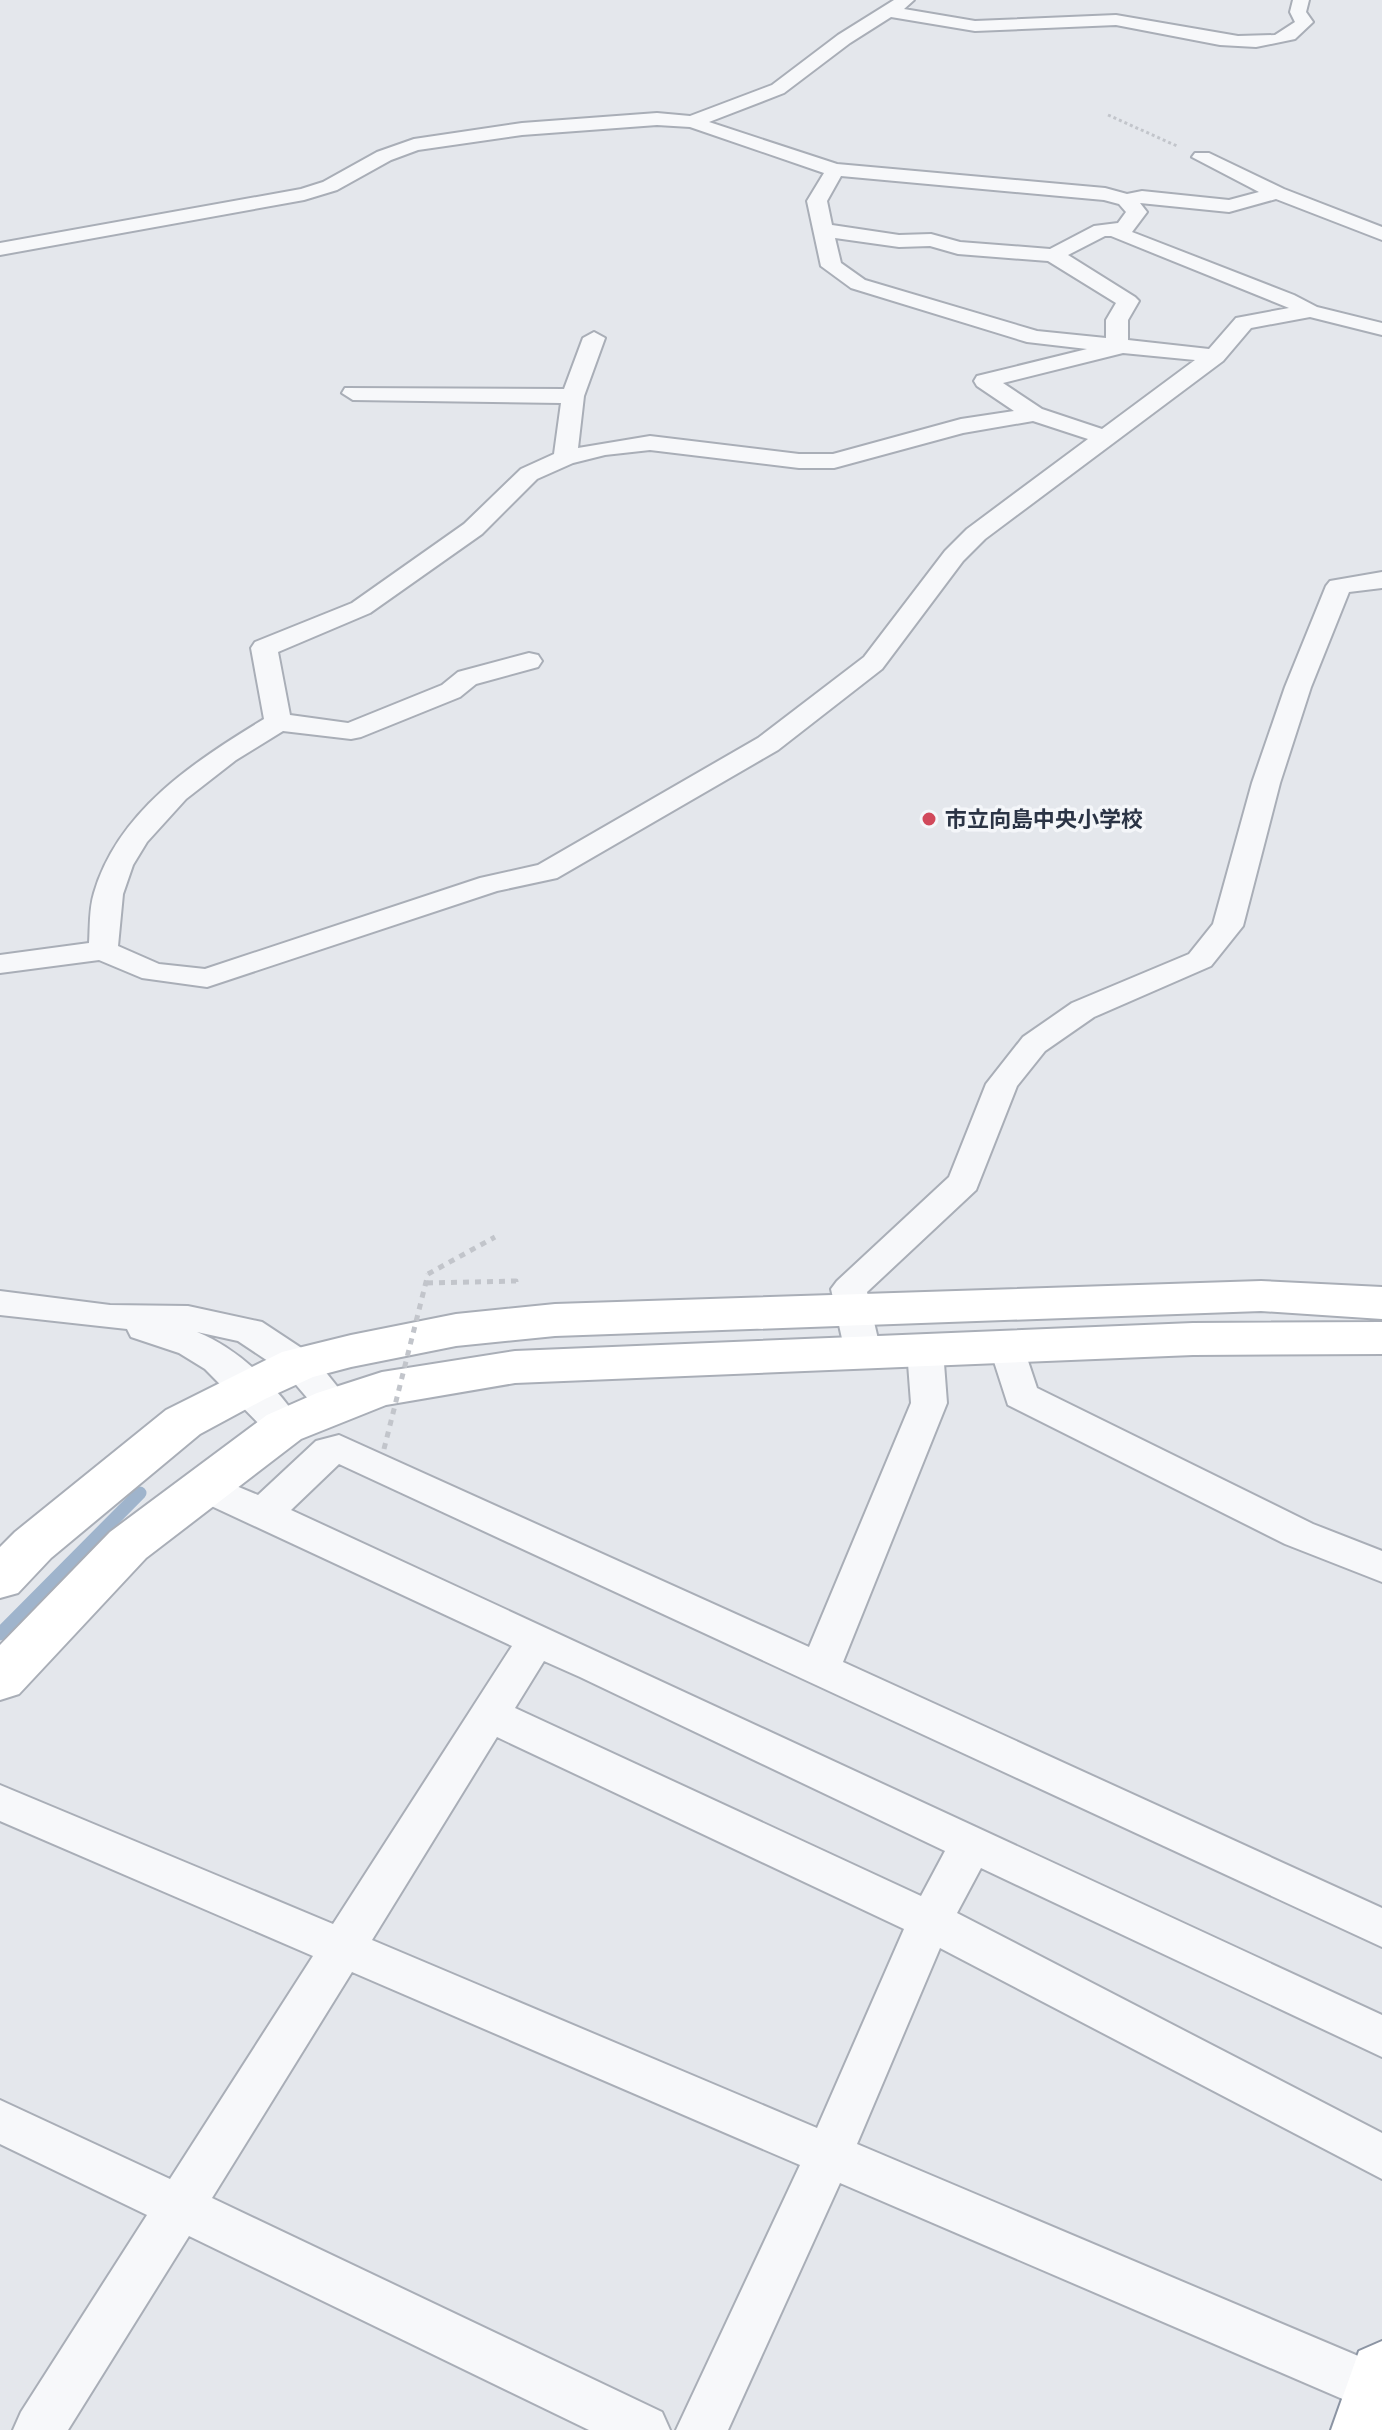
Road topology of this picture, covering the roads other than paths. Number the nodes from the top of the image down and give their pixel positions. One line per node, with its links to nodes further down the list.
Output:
1 (906, 0): 3 (street)
2 (1301, 0): 3 (street)
3 (889, 11): 4 (street)
4 (692, 122): 6 (street); 12 (street)
5 (1202, 157): 7 (street)
6 (835, 170): 8 (street); 10 (street)
7 (1277, 193): 8 (street); 11 (street)
8 (1126, 200): 9 (street)
9 (1123, 229): 13 (street); 14 (street)
10 (823, 230): 13 (street); 17 (street)
11 (1382, 234)
12 (0, 249)
13 (1053, 255): 17 (street)
14 (1310, 311): 15 (street); 18 (street)
15 (1379, 336)
16 (594, 338): 20 (street)
17 (1117, 346): 18 (street); 21 (street)
18 (1215, 356): 22 (street)
19 (353, 393): 20 (street)
20 (573, 396): 23 (street)
21 (1034, 414): 22 (street); 23 (street)
22 (1104, 437): 27 (street)
23 (565, 458): 26 (street)
24 (1382, 580): 32 (street)
25 (529, 661): 26 (street)
26 (278, 722): 27 (street)
27 (103, 950): 28 (street)
28 (0, 964)
29 (0, 1303): 31 (street)
30 (1382, 1303): 32 (street)
31 (110, 1317): 36 (street); 37 (street)
32 (859, 1331): 35 (street); 36 (street); 38 (street)
33 (1382, 1338): 34 (street)
34 (1007, 1346): 35 (street); 42 (street)
35 (925, 1350): 45 (street)
36 (299, 1364): 37 (street); 38 (street)
37 (248, 1387): 39 (street); 43 (street)
38 (334, 1405): 39 (street)
39 (284, 1427): 40 (street)
40 (205, 1487): 41 (street); 46 (street)
41 (264, 1513): 44 (street); 45 (street)
42 (1382, 1567)
43 (0, 1579)
44 (537, 1639): 47 (street); 49 (street)
45 (821, 1667): 51 (street)
46 (0, 1679)
47 (490, 1715): 50 (street); 52 (street)
48 (0, 1802): 52 (street)
49 (972, 1843): 50 (street); 53 (street)
50 (930, 1921): 55 (street); 56 (street)
51 (1382, 1928)
52 (343, 1950): 55 (street); 57 (street)
53 (1382, 2037)
54 (0, 2121): 57 (street)
55 (828, 2156): 58 (street); 61 (street)
56 (1382, 2157)
57 (178, 2206): 59 (street); 60 (street)
58 (1376, 2396)
59 (39, 2430)
60 (644, 2430)
61 (702, 2430)

